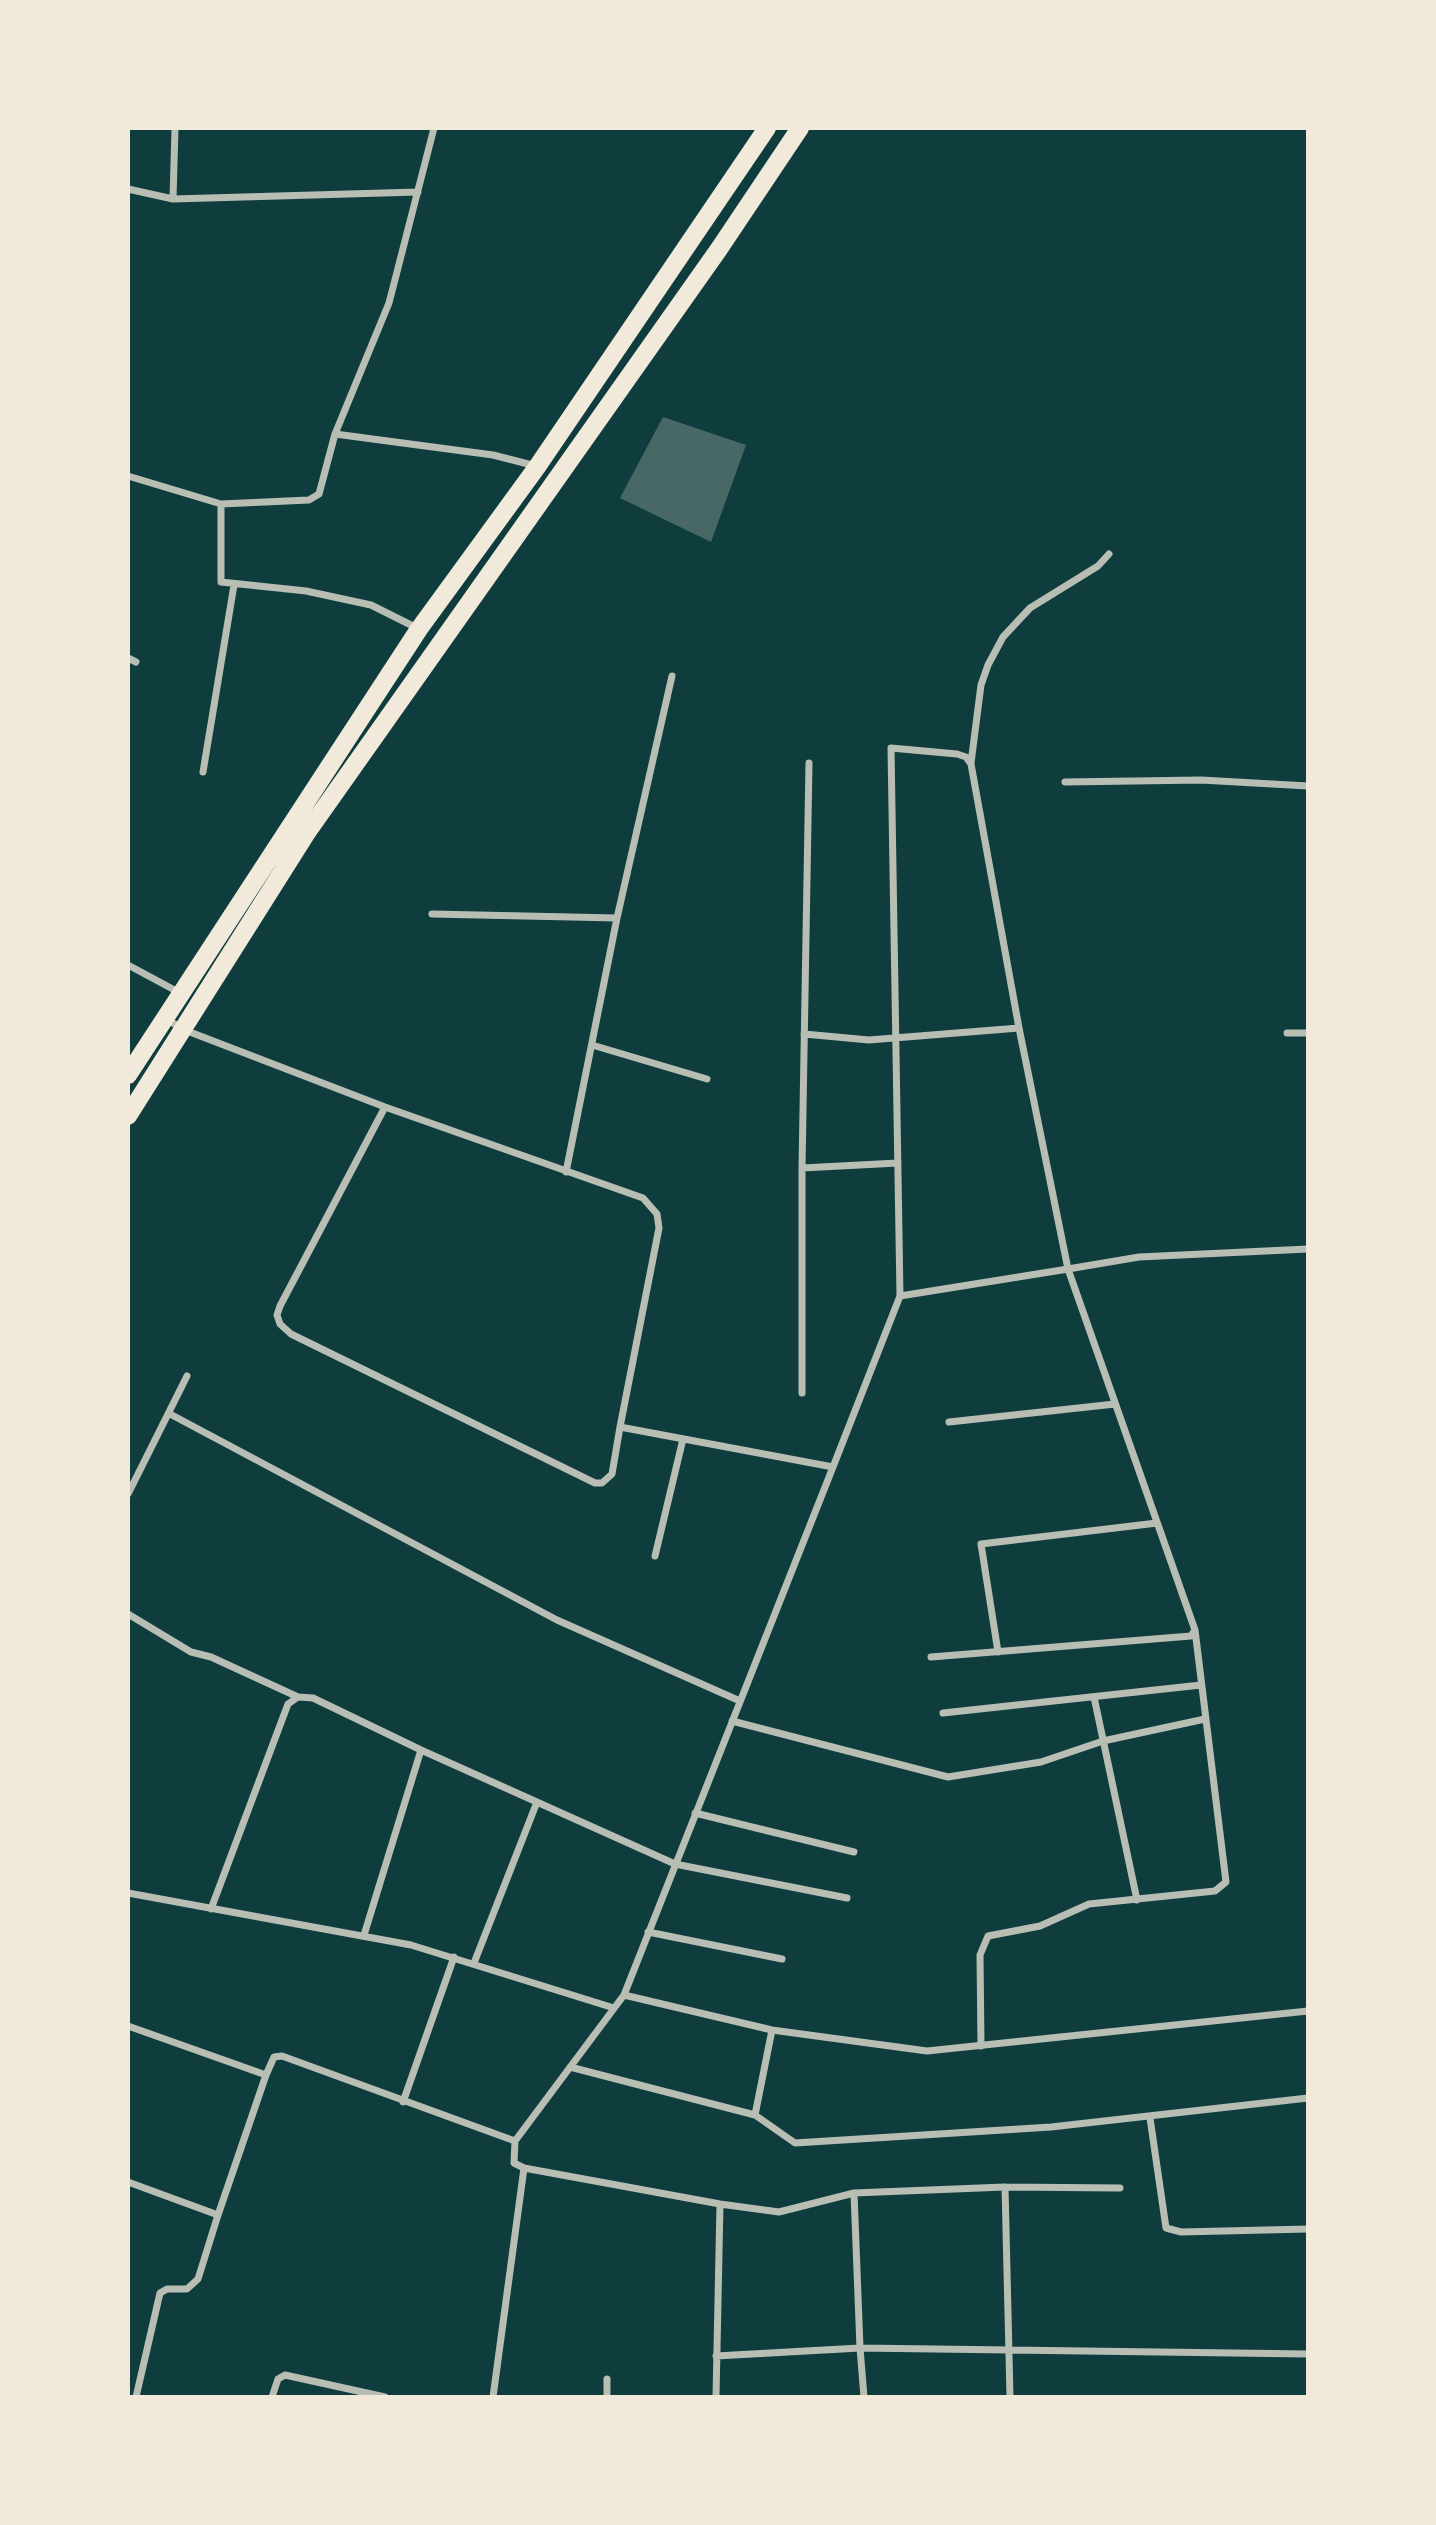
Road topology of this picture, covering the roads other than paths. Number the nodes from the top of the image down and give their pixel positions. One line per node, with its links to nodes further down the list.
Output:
1 (175, 128): 7 (street)
2 (434, 128): 6 (street)
3 (767, 128): 9 (main road)
4 (800, 128): 27 (main road)
5 (128, 189): 7 (street)
6 (418, 192): 7 (street); 8 (street)
7 (173, 199)
8 (335, 434): 9 (street); 11 (street)
9 (537, 467): 14 (main road)
10 (128, 476): 11 (street)
11 (221, 504): 13 (street)
12 (1109, 554): 19 (street)
13 (234, 585): 14 (street); 20 (street)
14 (419, 629): 26 (main road)
15 (128, 658): 16 (street)
16 (136, 662)
17 (672, 676): 24 (street)
18 (809, 763): 33 (street)
19 (971, 764): 29 (street); 34 (street)
20 (203, 772)
21 (1065, 782): 22 (street)
22 (1308, 786)
23 (432, 914): 24 (street)
24 (617, 918): 35 (street)
25 (128, 965): 26 (street)
26 (179, 993): 27 (street); 28 (main road)
27 (197, 1004): 30 (main road)
28 (163, 1017): 30 (street); 36 (main road)
29 (1018, 1028): 34 (street); 44 (street)
30 (181, 1029): 38 (street); 39 (main road)
31 (1308, 1032): 32 (street)
32 (1287, 1033)
33 (804, 1034): 34 (street); 41 (street)
34 (895, 1038): 40 (street)
35 (592, 1045): 37 (street); 42 (street)
36 (128, 1075)
37 (707, 1079)
38 (385, 1107): 42 (street); 51 (street)
39 (128, 1116)
40 (898, 1163): 41 (street); 45 (street)
41 (802, 1168): 47 (street)
42 (566, 1172): 51 (street)
43 (1308, 1249): 44 (street)
44 (1068, 1269): 45 (street); 48 (street)
45 (900, 1296): 53 (street)
46 (187, 1376): 49 (street)
47 (802, 1393)
48 (1115, 1404): 50 (street); 55 (street)
49 (170, 1414): 54 (street); 64 (street)
50 (949, 1422)
51 (620, 1427): 52 (street)
52 (683, 1439): 53 (street); 56 (street)
53 (832, 1467): 64 (street)
54 (128, 1494)
55 (1157, 1522): 58 (street); 59 (street)
56 (655, 1556)
57 (128, 1614): 62 (street)
58 (1195, 1630): 59 (street); 61 (street)
59 (998, 1652): 60 (street)
60 (931, 1657)
61 (1201, 1685): 63 (street); 66 (street)
62 (298, 1697): 69 (street); 77 (street)
63 (1094, 1697): 65 (street); 68 (street)
64 (740, 1701): 67 (street)
65 (943, 1713)
66 (1205, 1719): 68 (street); 76 (street)
67 (732, 1721): 68 (street); 71 (street)
68 (1103, 1741): 76 (street)
69 (421, 1750): 70 (street); 79 (street)
70 (537, 1802): 73 (street); 82 (street)
71 (695, 1813): 72 (street); 73 (street)
72 (854, 1852)
73 (675, 1864): 75 (street); 78 (street)
74 (128, 1894): 77 (street)
75 (847, 1898)
76 (1137, 1900): 88 (street)
77 (211, 1909): 79 (street)
78 (648, 1932): 81 (street); 83 (street)
79 (364, 1934): 80 (street)
80 (454, 1957): 82 (street); 92 (street)
81 (782, 1959)
82 (474, 1963): 84 (street)
83 (624, 1995): 84 (street); 87 (street)
84 (614, 2008): 89 (street)
85 (1308, 2011): 88 (street)
86 (128, 2026): 90 (street)
87 (772, 2030): 88 (street); 93 (street)
88 (981, 2046)
89 (570, 2067): 93 (street); 95 (street)
90 (266, 2075): 92 (street); 102 (street)
91 (1308, 2098): 94 (street)
92 (403, 2102): 95 (street)
93 (755, 2115): 94 (street)
94 (1150, 2118): 103 (street)
95 (515, 2141): 96 (street)
96 (524, 2168): 101 (street); 112 (street)
97 (128, 2182): 102 (street)
98 (1004, 2187): 99 (street); 100 (street); 105 (street)
99 (1120, 2188)
100 (854, 2193): 101 (street); 104 (street)
101 (720, 2204): 107 (street)
102 (218, 2215): 109 (street)
103 (1308, 2229)
104 (860, 2348): 105 (street); 107 (street); 115 (street)
105 (1011, 2349): 106 (street); 116 (street)
106 (1308, 2354)
107 (716, 2356): 114 (street)
108 (607, 2379): 113 (street)
109 (136, 2397)
110 (272, 2397): 111 (street)
111 (384, 2397)
112 (493, 2397)
113 (607, 2397)
114 (716, 2397)
115 (864, 2397)
116 (1010, 2397)

